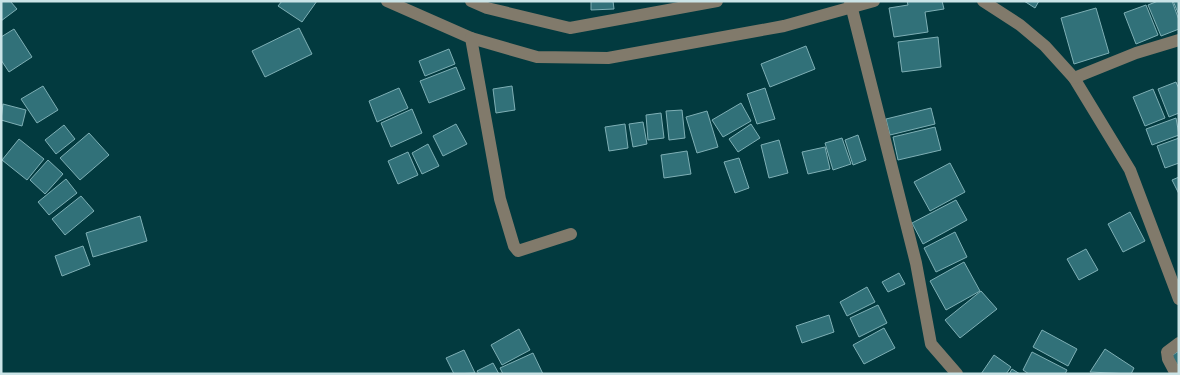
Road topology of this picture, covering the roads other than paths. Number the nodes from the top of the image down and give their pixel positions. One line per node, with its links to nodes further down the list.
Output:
1 (387, 1): 8 (street)
2 (471, 1): 6 (street)
3 (717, 1): 6 (street)
4 (874, 1): 7 (street)
5 (983, 1): 10 (street)
6 (692, 3)
7 (850, 4): 8 (street); 14 (street)
8 (471, 38): 11 (street)
9 (1179, 40): 10 (street)
10 (1074, 78): 12 (street)
11 (571, 234)
12 (1179, 299)
13 (1179, 343): 15 (street)
14 (957, 374)
15 (1176, 374)

